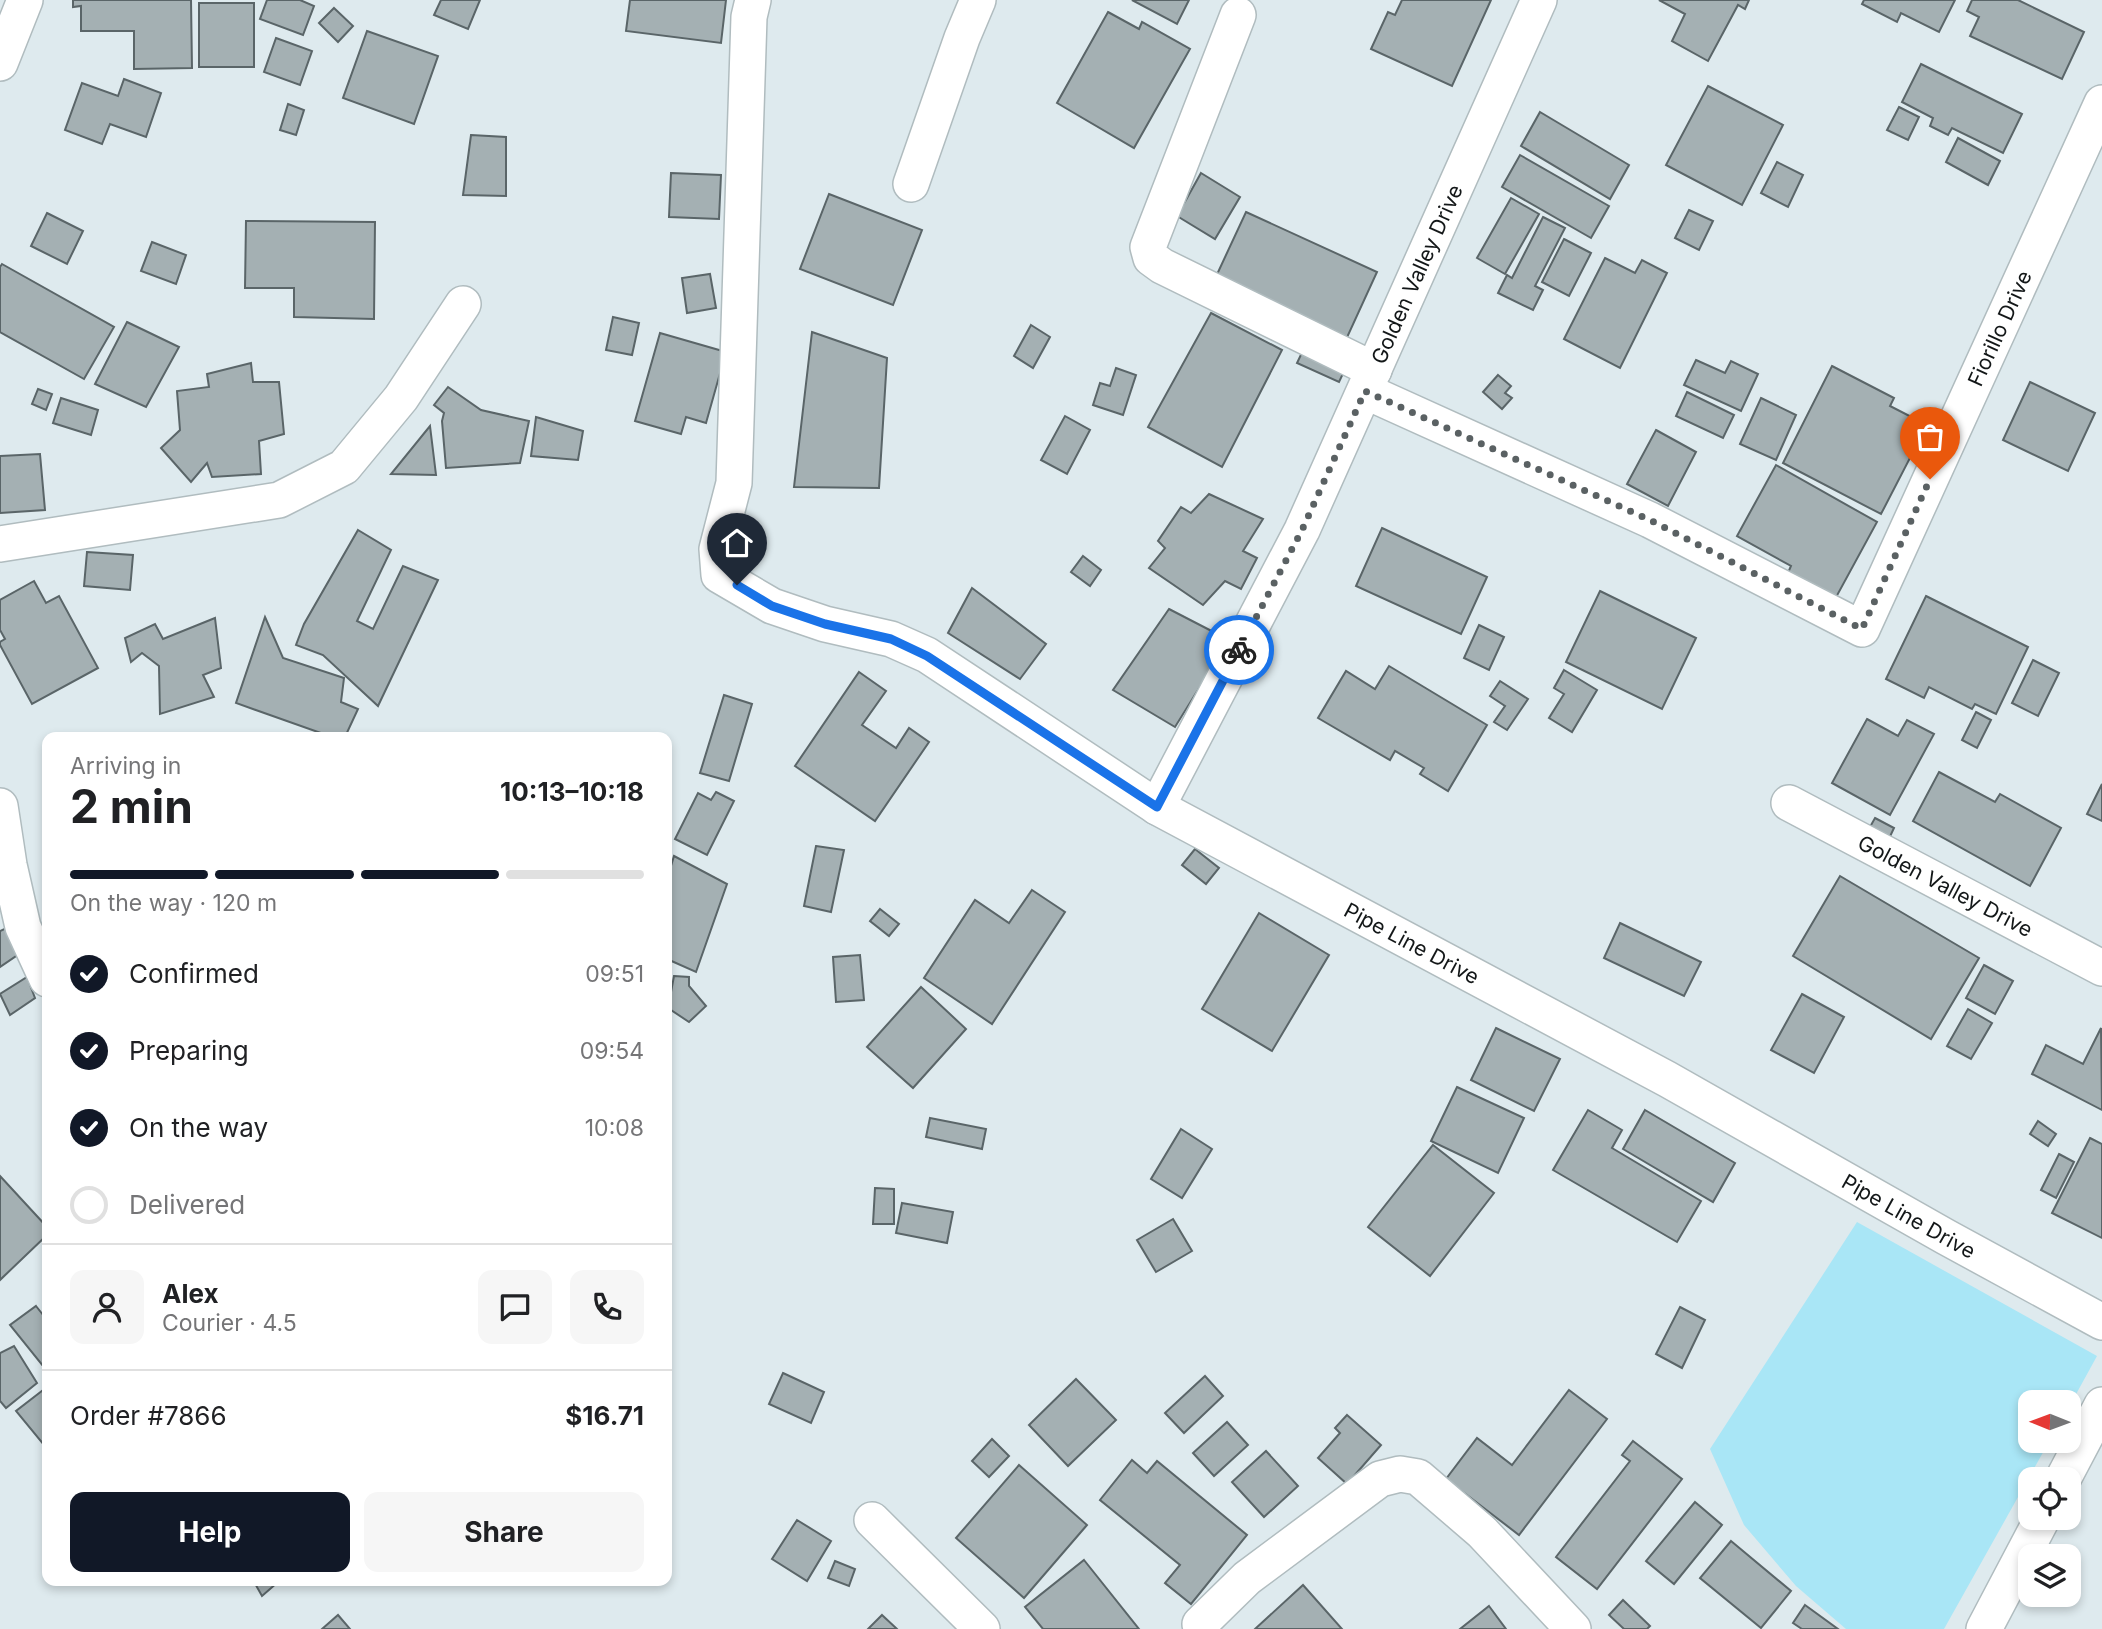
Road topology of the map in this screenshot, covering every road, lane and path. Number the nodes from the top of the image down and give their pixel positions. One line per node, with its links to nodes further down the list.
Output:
1 (25, 0): 6 (street)
2 (753, 0): 14 (street, Pipe Line Drive)
3 (978, 0): 8 (street)
4 (1539, 0): 10 (street, Golden Valley Drive)
5 (1238, 15): 10 (street)
6 (0, 63)
7 (2102, 103): 10 (street, Fiorillo Drive)
8 (911, 184)
9 (463, 304): 11 (street)
10 (1369, 380): 14 (street, Golden Valley Drive)
11 (0, 544)
12 (1789, 803): 16 (street, Golden Valley Drive)
13 (0, 806): 15 (street)
14 (1157, 807): 17 (street, Pipe Line Drive)
15 (42, 968)
16 (2102, 968)
17 (2102, 1322)
18 (2102, 1405): 19 (street)
19 (2069, 1467)
20 (872, 1520): 23 (street)
21 (2036, 1530): 25 (street)
22 (1200, 1624): 24 (street)
23 (982, 1629)
24 (1573, 1629)
25 (1984, 1629)

